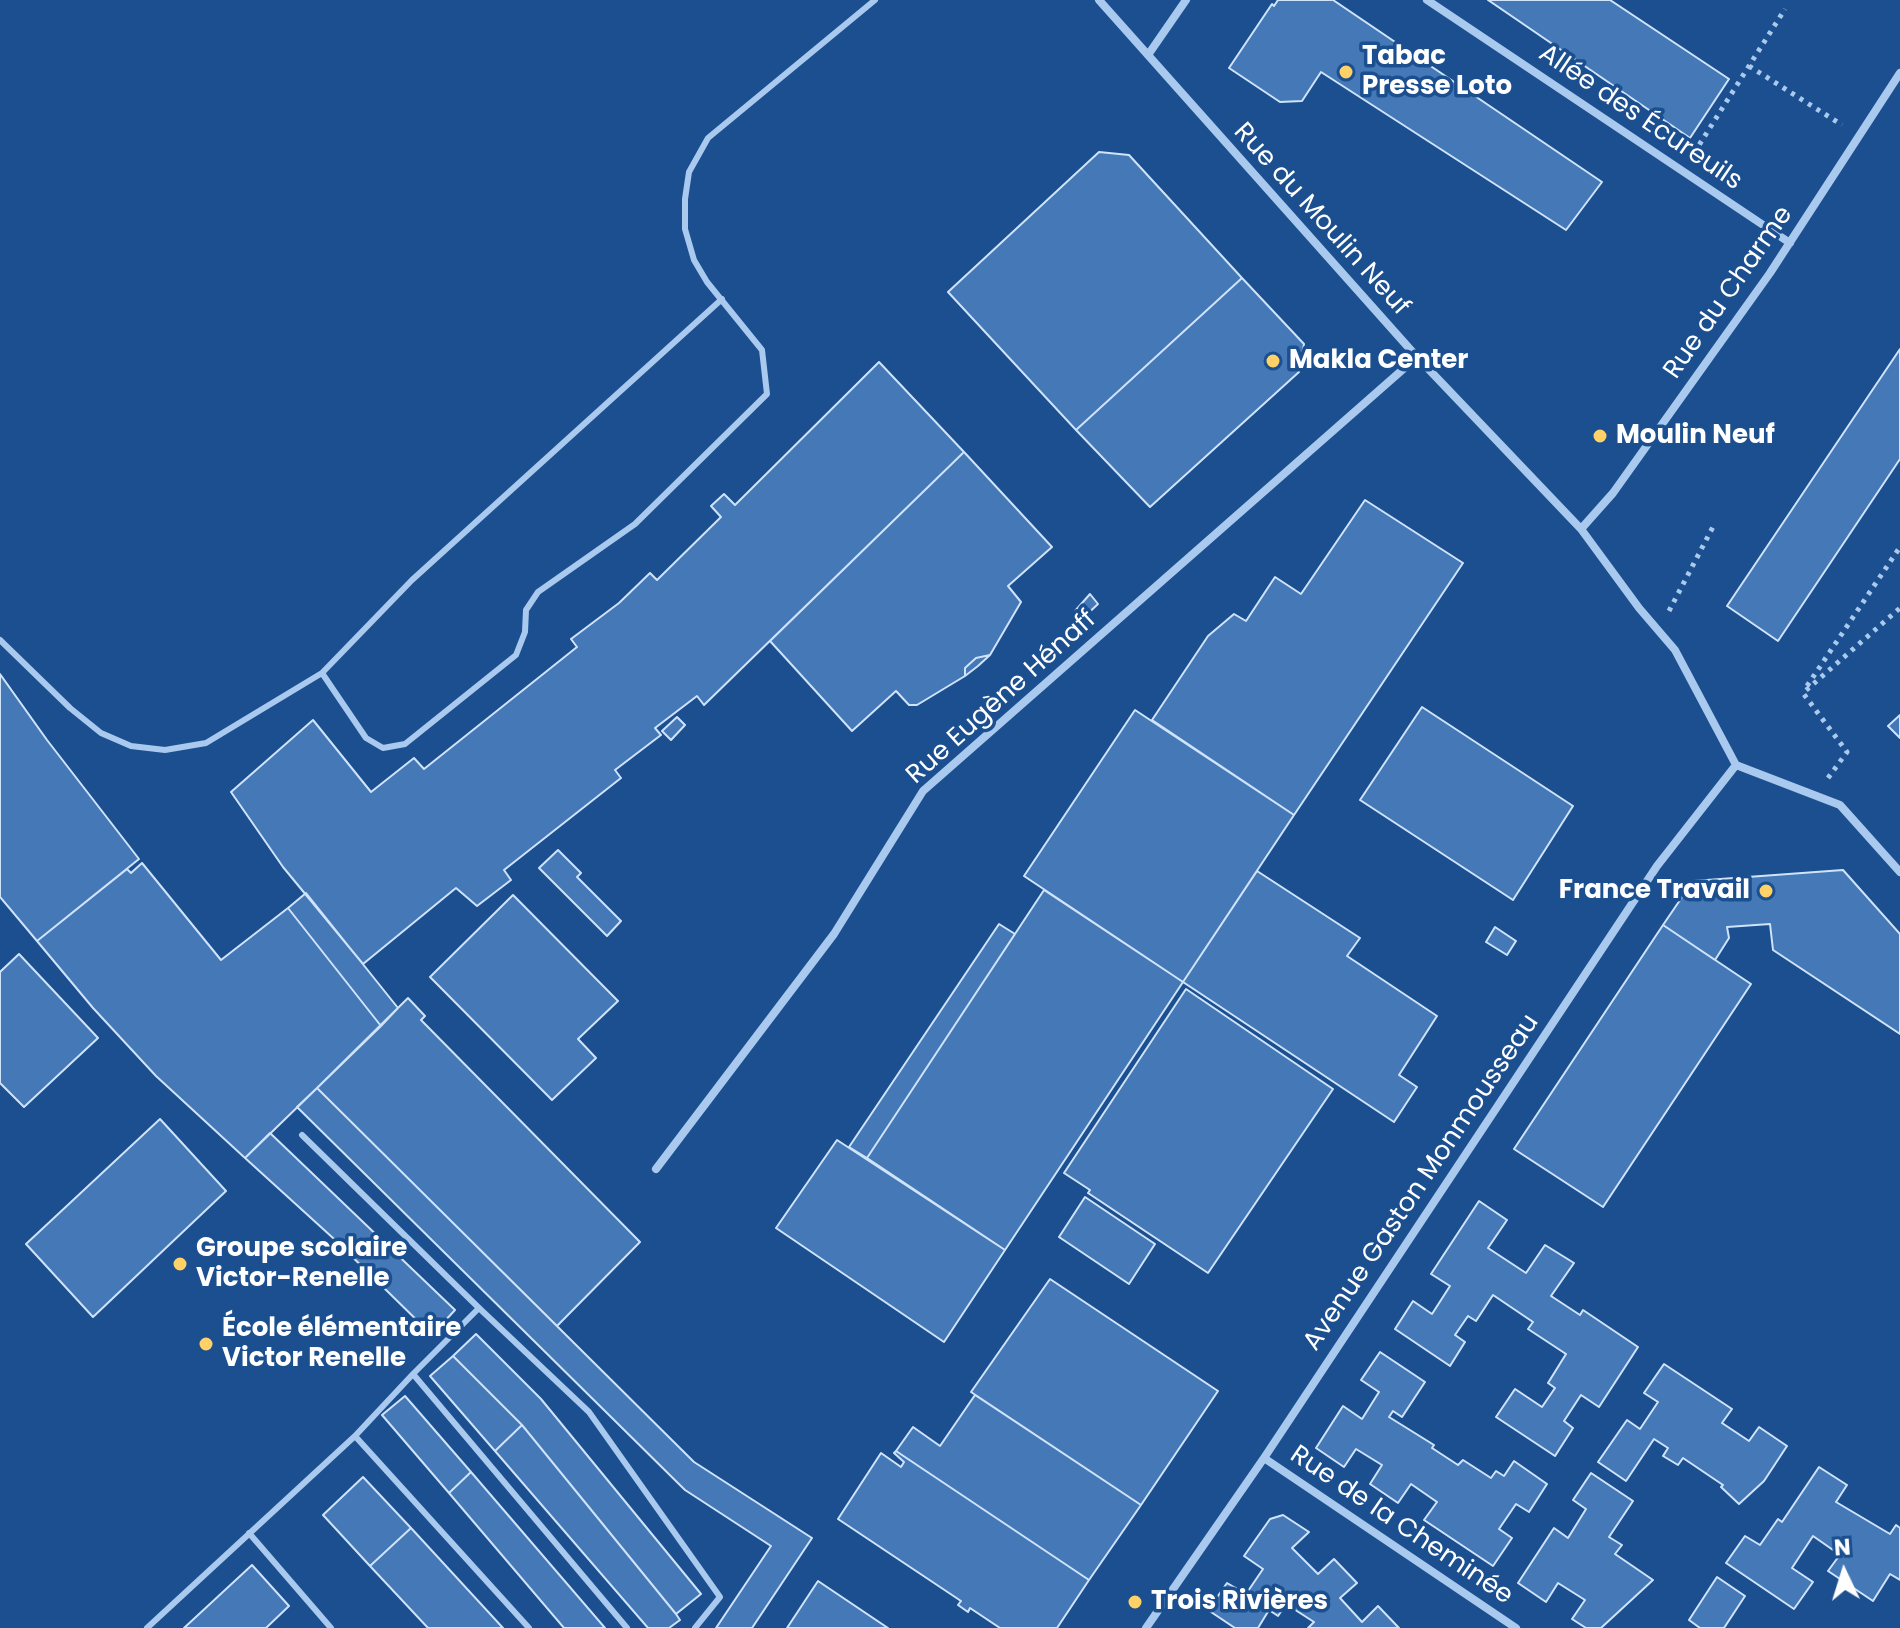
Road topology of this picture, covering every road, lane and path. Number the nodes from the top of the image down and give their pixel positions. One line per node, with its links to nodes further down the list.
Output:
1 (875, 0): 12 (lane)
2 (1099, 0): 6 (street, Rue du Moulin Neuf)
3 (1186, 0): 6 (street)
4 (1427, 0): 10 (street, Allée des Écureuils)
5 (1785, 9): 7 (path)
6 (1148, 55): 13 (street, Rue du Moulin Neuf)
7 (1749, 66): 9 (path); 10 (path)
8 (1899, 79): 9 (street, Rue du Charme)
9 (1860, 136): 11 (street, Rue du Charme)
10 (1683, 171): 11 (street, Allée des Écureuils)
11 (1790, 243): 15 (street, Rue du Charme)
12 (722, 299): 20 (lane); 20 (lane)
13 (1417, 357): 15 (street, Rue du Moulin Neuf); 26 (street, Rue Eugène Hénaff)
14 (1715, 523): 18 (path)
15 (1581, 529): 18 (street, Rue du Moulin Neuf)
16 (1900, 547): 21 (path)
17 (1900, 608): 21 (path)
18 (1658, 630): 22 (street, Rue du Moulin Neuf)
19 (0, 640): 20 (lane)
20 (322, 673)
21 (1803, 693): 23 (path)
22 (1736, 765): 23 (street); 30 (street, Avenue Gaston Monmousseau)
23 (1815, 795): 24 (street)
24 (1900, 872)
25 (302, 1135): 27 (lane)
26 (656, 1169)
27 (479, 1308): 28 (lane); 36 (lane)
28 (413, 1374): 29 (lane); 35 (lane)
29 (355, 1436): 31 (lane); 34 (lane)
30 (1264, 1458): 37 (street, Avenue Gaston Monmousseau); 38 (street, Rue de la Cheminée)
31 (249, 1533): 32 (lane); 33 (lane)
32 (147, 1628)
33 (331, 1628)
34 (529, 1628)
35 (627, 1628)
36 (695, 1628)
37 (1146, 1628)
38 (1516, 1628)

